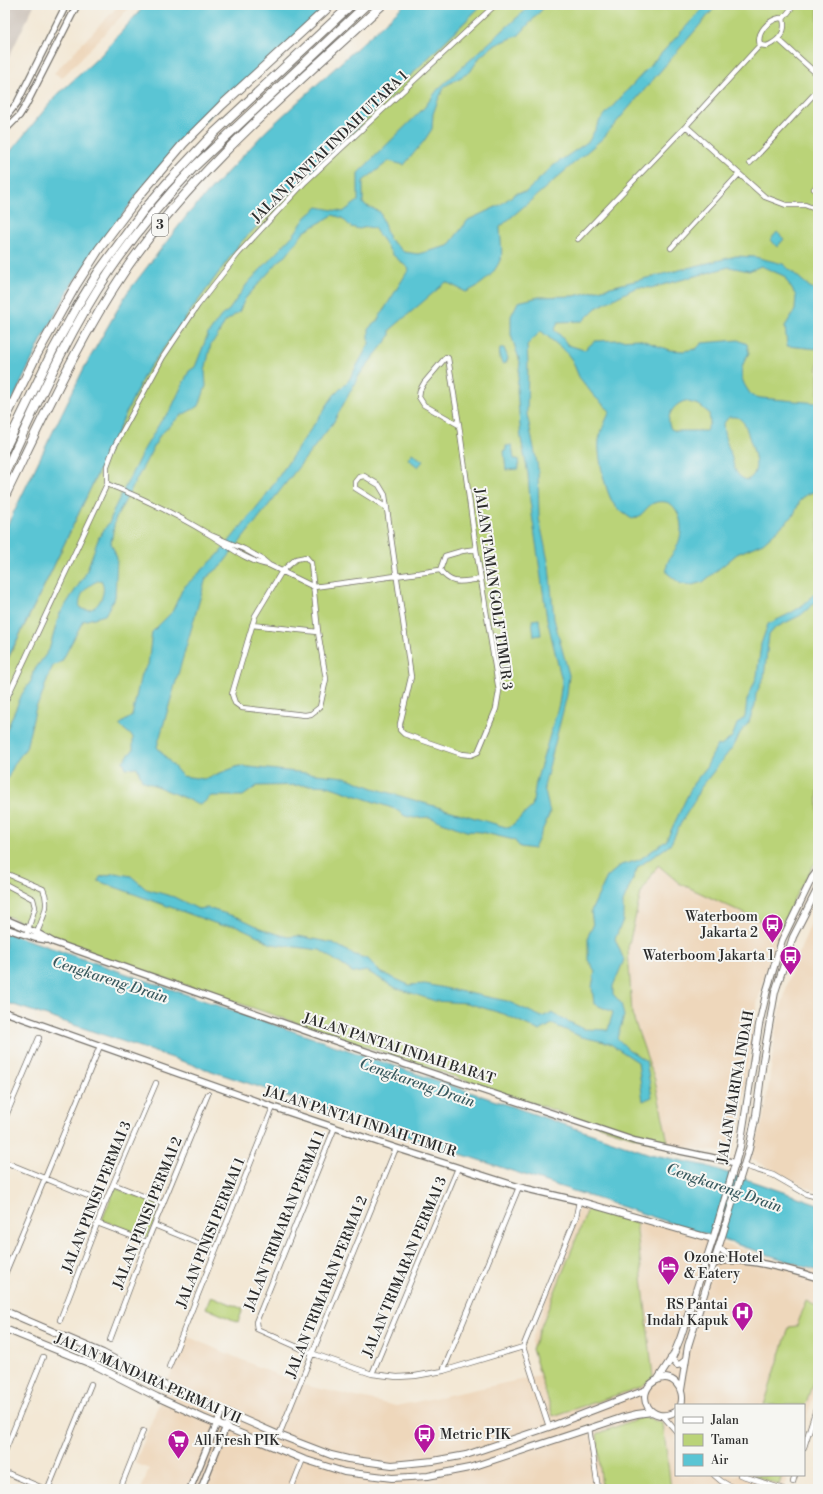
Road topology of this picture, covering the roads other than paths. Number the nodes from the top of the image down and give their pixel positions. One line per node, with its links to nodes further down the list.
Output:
1 (66, 5): 15 (street)
2 (77, 5): 17 (street)
3 (331, 5): 25 (highway)
4 (351, 5): 27 (highway, 3)
5 (366, 5): 28 (highway, 3)
6 (382, 5): 30 (highway, 3)
7 (495, 5): 29 (street, JALAN PANTAI INDAH UTARA 1)
8 (794, 5): 9 (street)
9 (789, 7): 10 (street)
10 (783, 19): 11 (street); 12 (street)
11 (778, 39): 12 (street); 13 (street)
12 (760, 45): 16 (street)
13 (818, 75)
14 (818, 90): 18 (street)
15 (5, 118)
16 (686, 126): 19 (street); 23 (street)
17 (5, 130)
18 (750, 163)
19 (739, 174): 22 (street); 24 (street)
20 (818, 184): 21 (street)
21 (814, 189)
22 (818, 210)
23 (578, 239)
24 (672, 248)
25 (5, 420)
26 (459, 425): 26 (street, JALAN TAMAN GOLF TIMUR 3); 33 (street, JALAN TAMAN GOLF TIMUR 3)
27 (5, 449)
28 (5, 472)
29 (107, 484): 32 (street); 42 (street, JALAN PANTAI INDAH UTARA 1)
30 (5, 496)
31 (387, 508): 31 (street); 37 (street)
32 (226, 543): 34 (street); 34 (street)
33 (476, 549): 35 (street); 38 (street, JALAN TAMAN GOLF TIMUR 3)
34 (270, 565): 36 (street)
35 (440, 570): 37 (street); 38 (street)
36 (282, 571): 39 (street); 39 (street); 40 (street)
37 (396, 576): 38 (street, JALAN TAMAN GOLF TIMUR 3); 39 (street)
38 (481, 578)
39 (314, 588): 41 (street)
40 (252, 626): 41 (street); 41 (street)
41 (318, 632)
42 (5, 702)
43 (818, 870): 53 (main road, JALAN MARINA INDAH)
44 (5, 873): 51 (street)
45 (5, 884): 49 (street)
46 (818, 888): 54 (main road, JALAN MARINA INDAH)
47 (5, 919): 49 (street, JALAN PANTAI INDAH BARAT)
48 (5, 928): 50 (street, JALAN PANTAI INDAH BARAT)
49 (28, 929): 50 (street); 51 (street, JALAN PANTAI INDAH BARAT)
50 (26, 936): 51 (street, JALAN PANTAI INDAH BARAT)
51 (36, 936): 66 (street, JALAN PANTAI INDAH BARAT)
52 (5, 1012): 56 (street, JALAN PANTAI INDAH TIMUR)
53 (761, 1018): 54 (main road); 62 (main road, JALAN MARINA INDAH)
54 (770, 1019): 64 (main road, JALAN MARINA INDAH)
55 (39, 1038): 60 (street)
56 (100, 1046): 59 (street, JALAN PANTAI INDAH TIMUR); 69 (street)
57 (156, 1083): 70 (street, JALAN PINISI PERMAI 3)
58 (208, 1094): 75 (street, JALAN PINISI PERMAI 2)
59 (273, 1107): 61 (street, JALAN PANTAI INDAH TIMUR); 81 (street, JALAN PINISI PERMAI 1)
60 (5, 1118)
61 (335, 1127): 63 (street, JALAN PANTAI INDAH TIMUR); 91 (street, JALAN TRIMARAN PERMAI 1)
62 (740, 1147): 64 (main road); 66 (main road, JALAN MARINA INDAH)
63 (396, 1148): 68 (street, JALAN PANTAI INDAH TIMUR); 91 (street, JALAN TRIMARAN PERMAI 2)
64 (749, 1149): 67 (main road, JALAN MARINA INDAH)
65 (5, 1162): 69 (street)
66 (736, 1163): 67 (main road, JALAN PANTAI INDAH BARAT); 78 (main road, JALAN MARINA INDAH)
67 (744, 1166): 72 (street); 80 (main road, JALAN MARINA INDAH)
68 (458, 1168): 71 (street, JALAN PANTAI INDAH TIMUR); 97 (street, JALAN TRIMARAN PERMAI 3)
69 (45, 1178): 74 (street); 84 (street)
70 (113, 1184): 74 (street, JALAN PINISI PERMAI 3); 75 (street)
71 (519, 1187): 73 (street, JALAN PANTAI INDAH TIMUR); 96 (street)
72 (818, 1197)
73 (579, 1201): 78 (street, JALAN PANTAI INDAH TIMUR); 90 (street)
74 (105, 1203): 76 (street, JALAN PINISI PERMAI 3)
75 (163, 1204): 77 (street, JALAN PINISI PERMAI 2)
76 (97, 1223): 79 (street); 87 (street, JALAN PINISI PERMAI 3)
77 (154, 1225): 79 (street, JALAN PINISI PERMAI 2); 81 (street)
78 (713, 1239): 93 (main road, JALAN MARINA INDAH)
79 (147, 1242): 89 (street, JALAN PINISI PERMAI 2)
80 (719, 1249): 82 (street); 83 (main road, JALAN MARINA INDAH)
81 (215, 1250): 95 (street, JALAN PINISI PERMAI 1)
82 (742, 1261): 83 (street); 85 (street)
83 (714, 1264): 94 (main road, JALAN MARINA INDAH)
84 (5, 1274)
85 (818, 1278)
86 (5, 1311): 104 (main road, JALAN MANDARA PERMAI VII)
87 (60, 1320)
88 (5, 1329): 109 (main road, JALAN MANDARA PERMAI VII)
89 (110, 1340)
90 (522, 1347): 96 (street); 110 (street)
91 (311, 1353): 97 (street); 115 (street, JALAN TRIMARAN PERMAI 2)
92 (43, 1357): 117 (street)
93 (671, 1358): 94 (main road); 98 (main road, JALAN MARINA INDAH)
94 (685, 1361): 101 (main road, JALAN MARINA INDAH)
95 (169, 1367)
96 (443, 1371): 97 (street)
97 (372, 1374)
98 (658, 1379): 100 (main road, JALAN MARINA INDAH); 101 (main road)
99 (91, 1384): 125 (street)
100 (646, 1390): 105 (main road); 110 (main road, JALAN MANDARA PERMAI VII)
101 (681, 1390): 102 (main road, JALAN MARINA INDAH)
102 (683, 1403)
103 (818, 1405): 116 (street)
104 (222, 1411): 107 (main road, JALAN MANDARA PERMAI VII); 109 (street)
105 (652, 1412): 108 (main road); 112 (main road, JALAN MANDARA PERMAI VII)
106 (675, 1412): 108 (main road)
107 (231, 1414): 111 (street); 115 (main road, JALAN MANDARA PERMAI VII)
108 (663, 1416): 113 (street)
109 (217, 1424): 111 (main road, JALAN MANDARA PERMAI VII); 127 (street)
110 (549, 1427): 115 (main road, JALAN MANDARA PERMAI VII)
111 (226, 1428): 118 (main road, JALAN MANDARA PERMAI VII); 128 (street)
112 (589, 1428): 118 (main road, JALAN MANDARA PERMAI VII); 130 (street)
113 (675, 1430)
114 (143, 1431): 126 (street)
115 (280, 1435)
116 (805, 1444)
117 (5, 1451)
118 (303, 1459): 129 (street)
119 (5, 1472): 124 (street)
120 (715, 1476): 131 (street)
121 (743, 1476): 132 (street)
122 (795, 1476): 123 (street)
123 (793, 1482)
124 (45, 1489)
125 (48, 1489)
126 (120, 1489)
127 (190, 1489)
128 (201, 1489)
129 (291, 1489)
130 (598, 1489)
131 (735, 1489)
132 (783, 1489)

